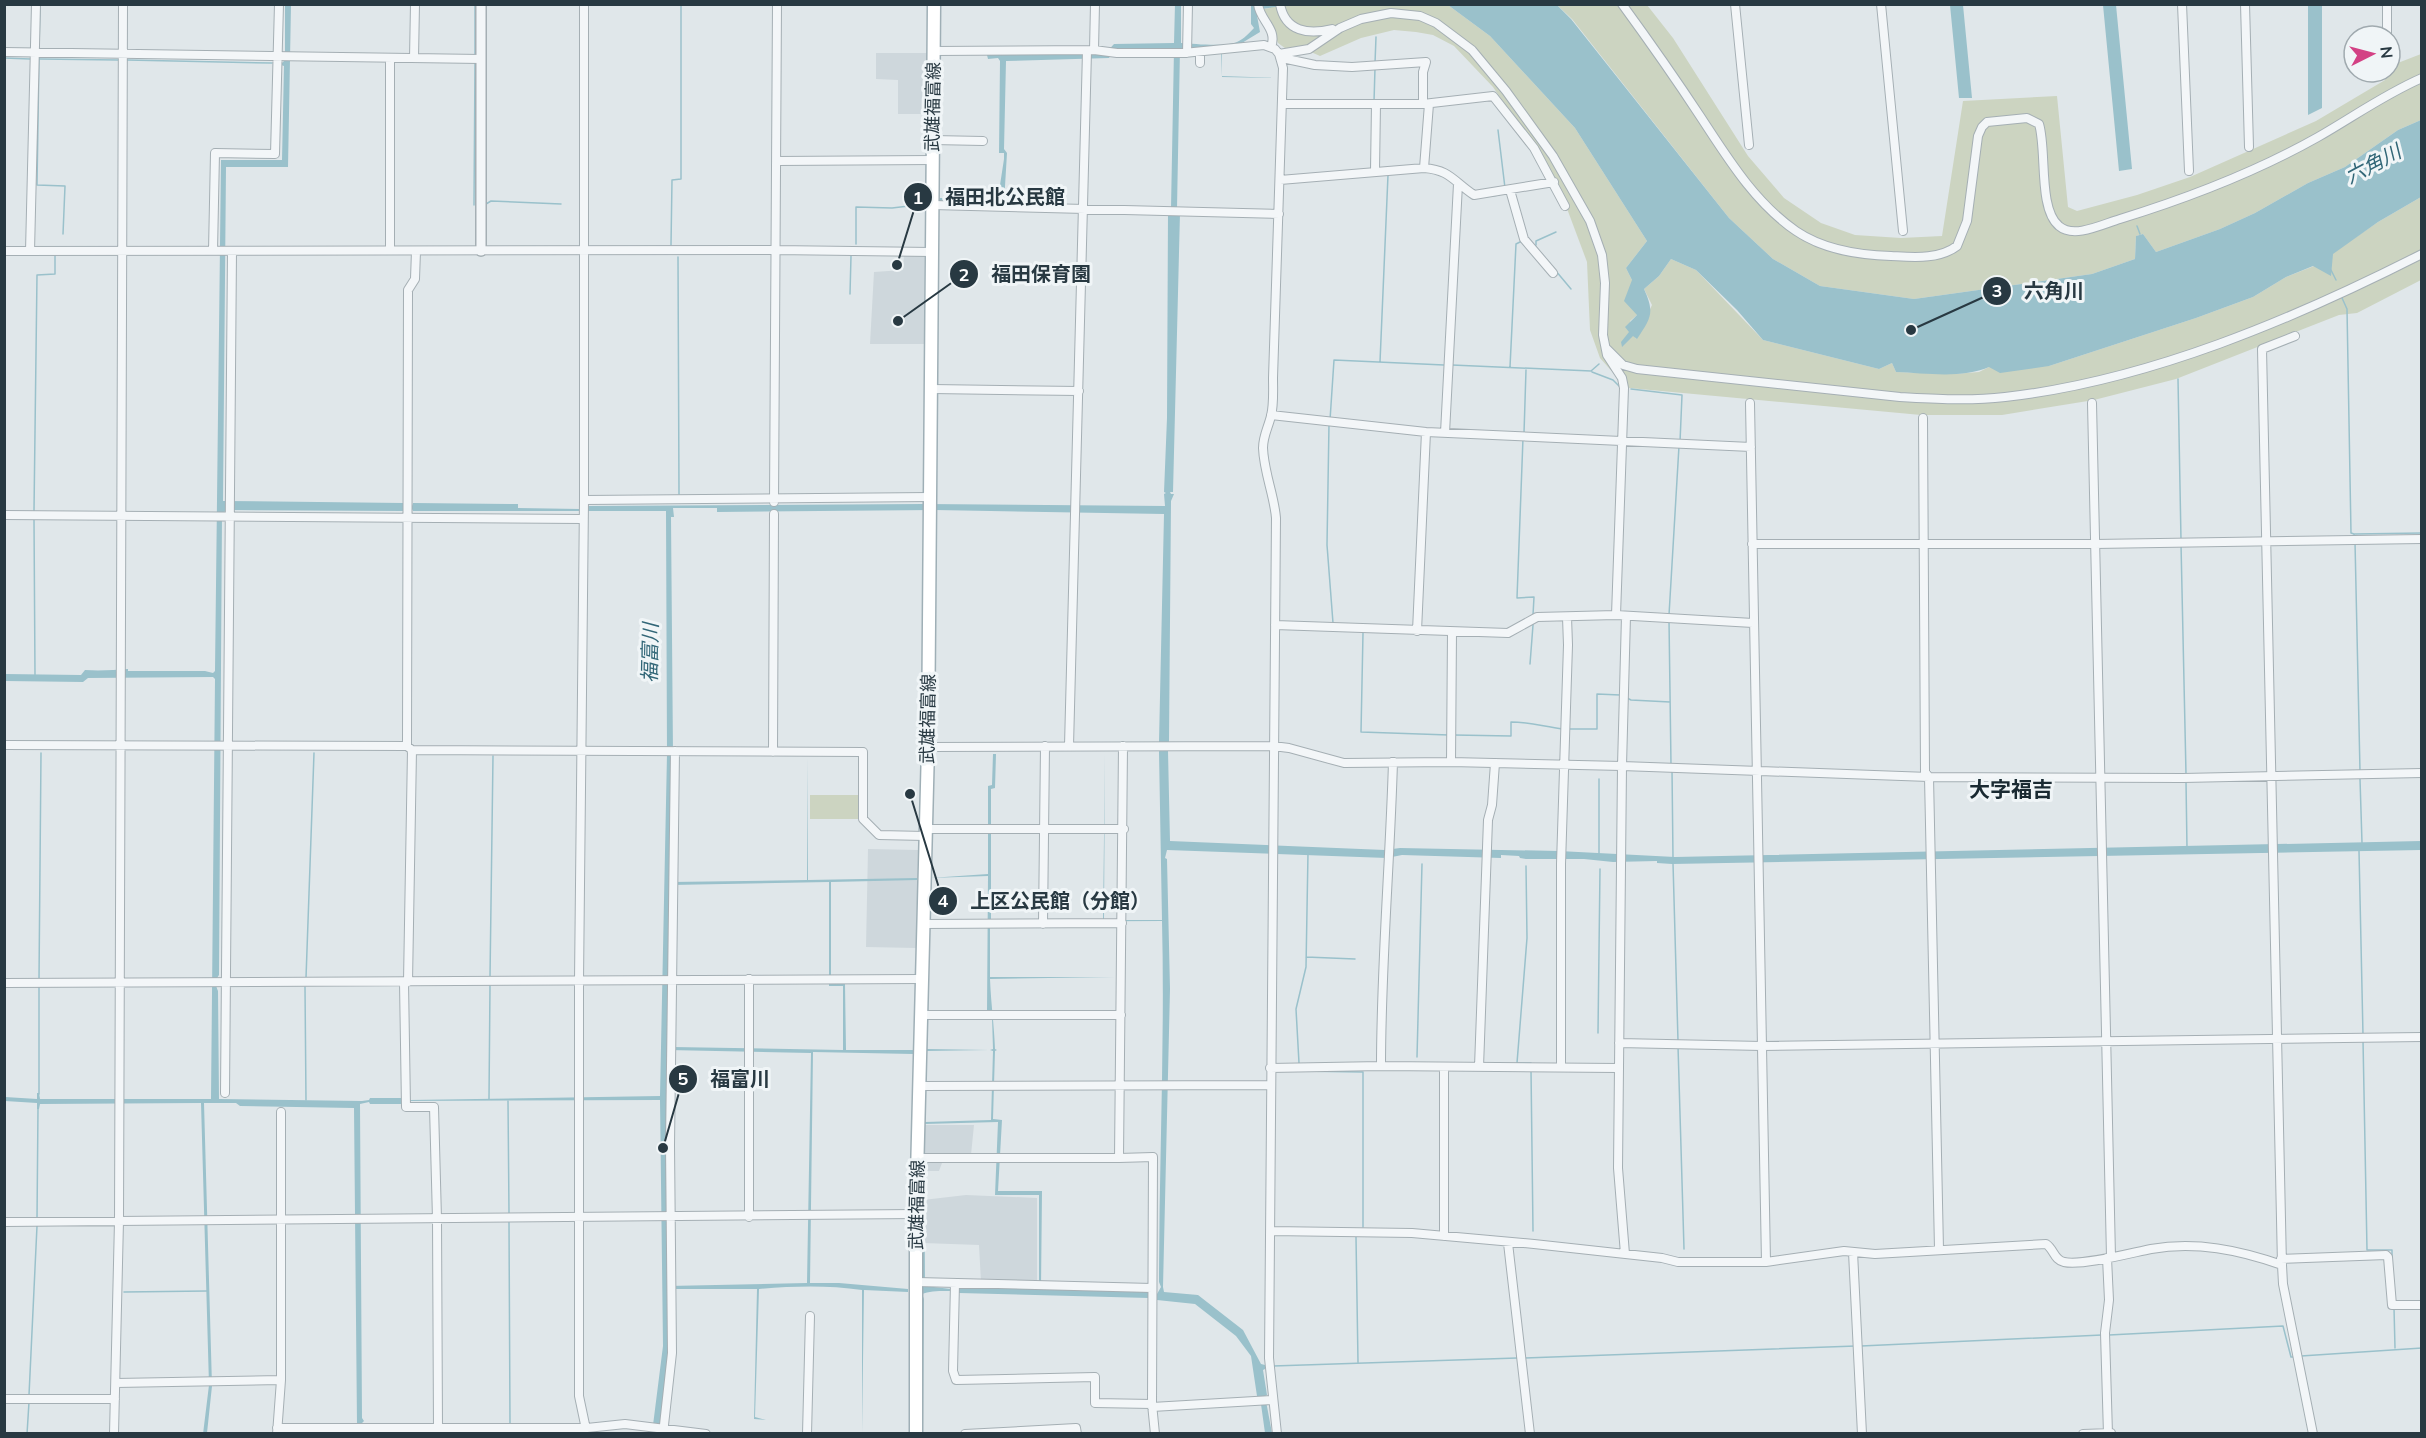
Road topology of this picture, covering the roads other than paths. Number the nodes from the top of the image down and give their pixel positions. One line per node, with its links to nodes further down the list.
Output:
1 (36, 4): 24 (street)
2 (123, 4): 27 (street)
3 (279, 4): 33 (street)
4 (415, 4): 31 (street)
5 (481, 4): 32 (street)
6 (584, 4): 58 (street)
7 (777, 4): 44 (street)
8 (934, 4): 22 (main road, 武雄福富線)
9 (1095, 4): 28 (street)
10 (1188, 4): 26 (street)
11 (1280, 4): 20 (street)
12 (1622, 4): 35 (street)
13 (1735, 4): 41 (street)
14 (1881, 4): 56 (street)
15 (2182, 4): 47 (street)
16 (2245, 4): 42 (street)
17 (2387, 4): 19 (street)
18 (1258, 8): 21 (street)
19 (2387, 24)
20 (1340, 28): 29 (street); 70 (street)
21 (1271, 47): 25 (street); 29 (street)
22 (934, 51): 28 (street); 39 (main road, 武雄福富線)
23 (4, 52): 24 (street)
24 (35, 52): 27 (street); 61 (street)
25 (1200, 52): 26 (street); 34 (street)
26 (1186, 53): 28 (street)
27 (122, 54): 33 (street); 62 (street)
28 (1089, 54): 54 (street)
29 (1281, 56): 36 (street); 38 (street)
30 (390, 58): 31 (street); 33 (street); 57 (street)
31 (414, 58): 32 (street)
32 (477, 59): 65 (street)
33 (279, 60): 63 (street)
34 (1200, 63)
35 (2421, 78)
36 (1282, 104): 37 (street); 48 (street)
37 (1374, 104): 38 (street); 46 (street)
38 (1426, 104): 45 (street); 49 (street)
39 (933, 140): 40 (street); 43 (main road, 武雄福富線)
40 (983, 141)
41 (1749, 145)
42 (2249, 147)
43 (933, 160): 44 (street); 52 (main road, 武雄福富線)
44 (776, 161): 59 (street)
45 (1424, 168): 46 (street); 50 (street)
46 (1372, 171): 48 (street)
47 (2189, 171)
48 (1280, 180): 55 (street)
49 (1554, 182): 51 (street); 53 (street)
50 (1458, 186): 51 (street); 78 (street)
51 (1506, 190): 68 (street)
52 (933, 205): 54 (street); 66 (main road, 武雄福富線)
53 (1565, 206)
54 (1084, 208): 55 (street); 72 (street)
55 (1279, 214): 75 (street)
56 (1903, 231)
57 (390, 250): 63 (street); 64 (street)
58 (583, 250): 59 (street); 65 (street); 83 (street)
59 (775, 250): 66 (street); 81 (street)
60 (4, 251): 61 (street)
61 (30, 251): 62 (street)
62 (122, 251): 63 (street); 87 (street)
63 (223, 251): 88 (street)
64 (416, 251): 65 (street); 84 (street)
65 (481, 251)
66 (932, 252): 71 (main road, 武雄福富線)
67 (2421, 254): 70 (street)
68 (1553, 273)
69 (2295, 336): 90 (street)
70 (1607, 350): 79 (street)
71 (932, 389): 72 (street); 82 (main road, 武雄福富線)
72 (1079, 391): 105 (street)
73 (1750, 403): 80 (street)
74 (2092, 403): 91 (street)
75 (1271, 415): 77 (street); 98 (street)
76 (1923, 418): 93 (street)
77 (1426, 432): 78 (street); 99 (street)
78 (1445, 433): 79 (street)
79 (1623, 442): 80 (street); 94 (street)
80 (1750, 447): 92 (street)
81 (774, 500): 82 (street); 83 (street)
82 (930, 504): 108 (main road, 武雄福富線)
83 (584, 509): 84 (street); 110 (street)
84 (408, 510): 88 (street); 109 (street)
85 (774, 514): 112 (street)
86 (4, 515): 87 (street)
87 (121, 515): 88 (street); 102 (street)
88 (225, 515): 103 (street)
89 (2421, 540): 90 (street)
90 (2267, 541): 91 (street); 121 (street)
91 (2095, 543): 93 (street); 122 (street)
92 (1752, 544): 93 (street); 97 (street)
93 (1924, 544): 120 (street)
94 (1616, 615): 95 (street); 96 (street)
95 (1626, 616): 97 (street); 117 (street)
96 (1567, 617): 100 (street); 116 (street)
97 (1753, 623): 118 (street)
98 (1275, 625): 99 (street); 107 (street)
99 (1417, 631): 100 (street)
100 (1452, 632): 114 (street)
101 (4, 745): 102 (street)
102 (122, 745): 103 (street); 135 (street)
103 (221, 746): 109 (street); 136 (street)
104 (1045, 746): 105 (street); 108 (street); 123 (street)
105 (1069, 746): 106 (street)
106 (1123, 746): 107 (street); 124 (street)
107 (1273, 746): 113 (street); 149 (street)
108 (928, 747): 125 (main road, 武雄福富線)
109 (409, 748): 110 (street); 133 (street)
110 (582, 751): 111 (street); 132 (street)
111 (675, 751): 112 (street); 131 (street)
112 (773, 752): 125 (street)
113 (1393, 762): 114 (street); 145 (street)
114 (1451, 762): 115 (street)
115 (1495, 763): 116 (street); 147 (street)
116 (1563, 765): 117 (street); 148 (street)
117 (1622, 766): 118 (street); 142 (street)
118 (1756, 771): 120 (street); 144 (street)
119 (2421, 773): 121 (street)
120 (1929, 777): 122 (street); 143 (street)
121 (2271, 777): 122 (street); 140 (street)
122 (2100, 778): 141 (street)
123 (1044, 828): 124 (street); 125 (street); 126 (street)
124 (1124, 829): 127 (street)
125 (925, 833): 128 (main road, 武雄福富線)
126 (1043, 921): 127 (street); 128 (street)
127 (1122, 921): 138 (street)
128 (923, 924): 130 (main road, 武雄福富線)
129 (749, 979): 130 (street); 131 (street); 161 (street)
130 (921, 979): 137 (main road, 武雄福富線)
131 (667, 980): 132 (street); 160 (street)
132 (579, 981): 133 (street); 159 (street)
133 (406, 982): 136 (street); 162 (street)
134 (4, 983): 135 (street)
135 (119, 983): 136 (street); 164 (street)
136 (218, 983): 154 (street)
137 (920, 1015): 138 (street); 152 (main road, 武雄福富線)
138 (1121, 1015): 153 (street)
139 (2421, 1037): 140 (street)
140 (2277, 1039): 141 (street); 174 (street)
141 (2106, 1041): 143 (street); 172 (street)
142 (1620, 1043): 144 (street); 150 (street)
143 (1934, 1044): 144 (street); 169 (street)
144 (1762, 1047): 173 (street)
145 (1381, 1066): 146 (street); 149 (street)
146 (1444, 1067): 147 (street); 167 (street)
147 (1479, 1067): 148 (street)
148 (1561, 1067): 150 (street)
149 (1270, 1068): 151 (street)
150 (1618, 1068): 171 (street)
151 (1271, 1085): 153 (street); 166 (street)
152 (922, 1086): 153 (street); 156 (main road, 武雄福富線)
153 (1120, 1086): 157 (street)
154 (225, 1093)
155 (281, 1112): 163 (street)
156 (921, 1158): 157 (street); 158 (main road, 武雄福富線)
157 (1119, 1158): 177 (street)
158 (916, 1214): 161 (street); 175 (main road, 武雄福富線)
159 (580, 1217): 160 (street); 162 (street); 189 (street)
160 (666, 1217): 161 (street); 186 (street)
161 (749, 1217)
162 (437, 1219): 163 (street); 187 (street)
163 (280, 1220): 164 (street); 180 (street)
164 (119, 1221): 165 (street); 181 (street)
165 (4, 1222)
166 (1271, 1232): 167 (street); 184 (street)
167 (1444, 1236): 168 (street)
168 (1508, 1243): 171 (street); 199 (street)
169 (1939, 1249): 170 (street); 172 (street)
170 (1853, 1252): 173 (street); 200 (street)
171 (1625, 1254): 173 (street)
172 (2109, 1257): 174 (street); 190 (street)
173 (1766, 1262)
174 (2282, 1262): 178 (street); 202 (street)
175 (921, 1282): 176 (street); 194 (main road, 武雄福富線)
176 (955, 1287): 177 (street); 185 (street)
177 (1152, 1292): 185 (street)
178 (2421, 1305)
179 (810, 1316): 193 (street)
180 (281, 1380): 181 (street); 188 (street)
181 (116, 1383): 183 (street)
182 (4, 1399): 183 (street)
183 (115, 1399): 191 (street)
184 (1270, 1400): 185 (street); 198 (street)
185 (1152, 1405): 197 (street)
186 (660, 1429): 189 (street); 192 (street)
187 (443, 1430): 188 (street); 189 (street)
188 (277, 1431)
189 (587, 1431)
190 (2110, 1433): 201 (street)
191 (114, 1434)
192 (706, 1434)
193 (807, 1434)
194 (916, 1434)
195 (965, 1434): 196 (street)
196 (1077, 1434)
197 (1155, 1434)
198 (1277, 1434)
199 (1530, 1434)
200 (1862, 1434)
201 (2083, 1434)
202 (2313, 1434)

